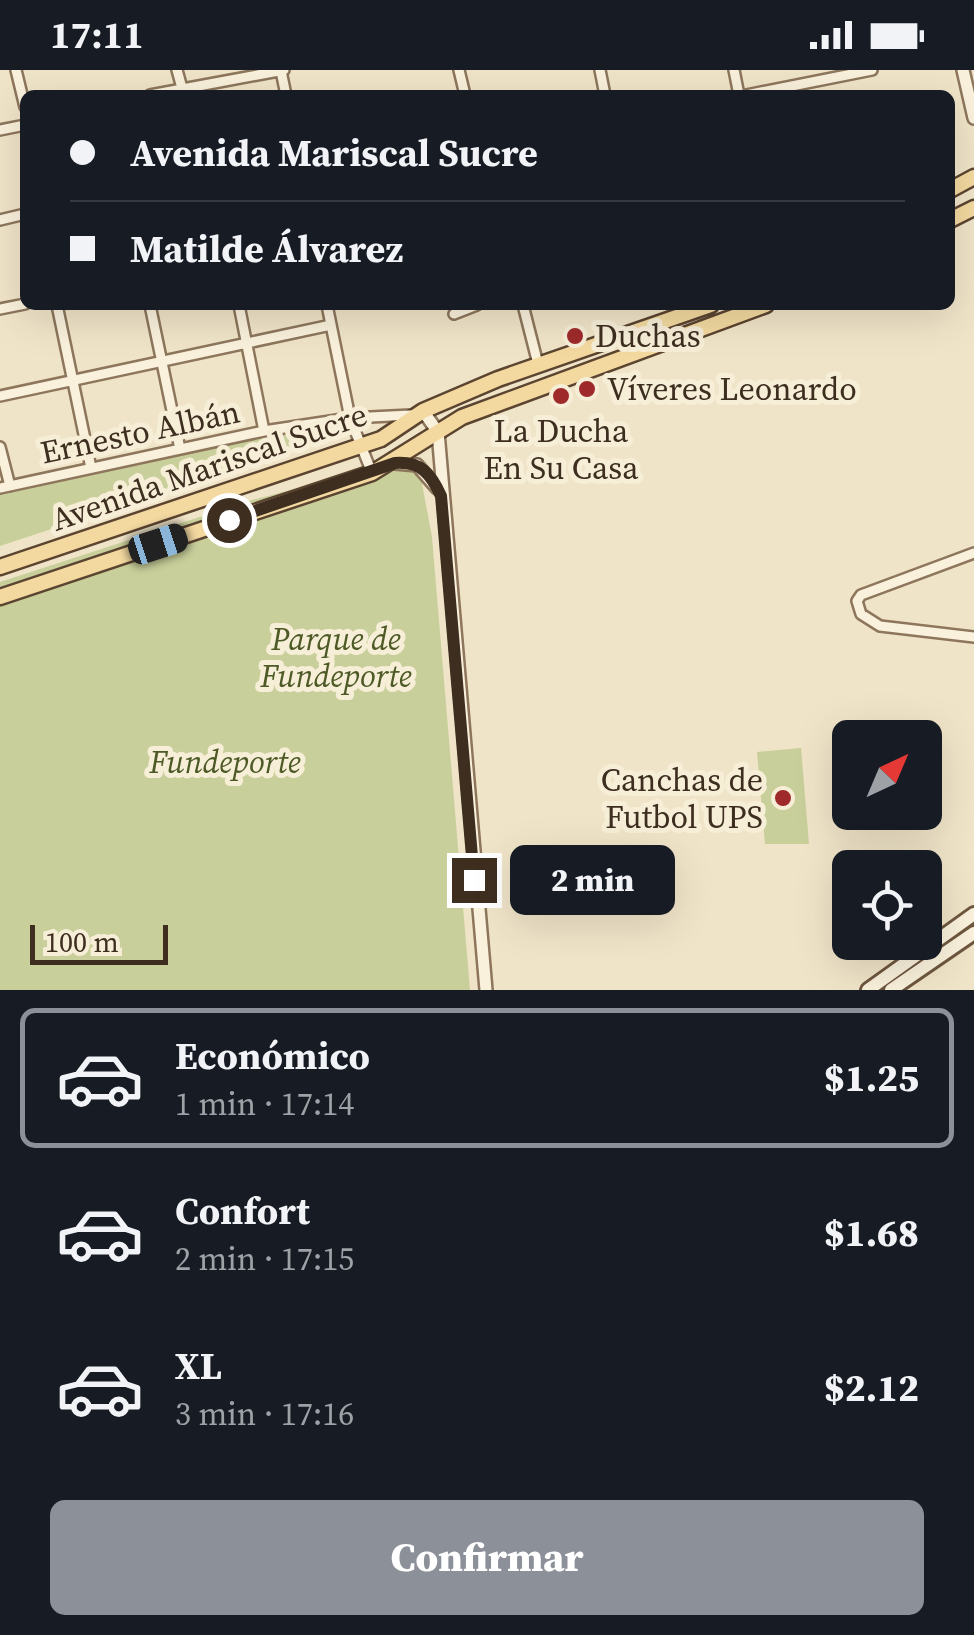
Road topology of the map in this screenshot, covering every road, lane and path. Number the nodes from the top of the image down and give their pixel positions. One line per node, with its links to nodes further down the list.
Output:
1 (177, 70): 6 (street)
2 (283, 70): 6 (street)
3 (872, 70): 5 (street)
4 (963, 70): 9 (street)
5 (857, 72): 8 (street)
6 (182, 88): 7 (street)
7 (173, 90)
8 (768, 90)
9 (974, 118)
10 (58, 310): 23 (street)
11 (151, 310): 21 (street)
12 (241, 310): 20 (street)
13 (328, 310): 19 (street)
14 (464, 310): 18 (street)
15 (523, 310): 22 (street)
16 (696, 310): 22 (main road, Avenida Mariscal Sucre)
17 (752, 310): 28 (main road, Avenida Mariscal Sucre)
18 (454, 314)
19 (331, 325): 20 (street); 26 (street)
20 (249, 345): 21 (street); 27 (street)
21 (161, 363): 23 (street); 31 (street)
22 (538, 364): 25 (main road, Avenida Mariscal Sucre)
23 (73, 382): 24 (street); 33 (street)
24 (0, 396)
25 (422, 410): 26 (street, Ernesto Albán); 28 (street); 29 (main road, Avenida Mariscal Sucre)
26 (350, 418): 27 (street, Ernesto Albán); 29 (street)
27 (264, 431): 31 (street, Ernesto Albán)
28 (438, 432): 32 (main road, Avenida Mariscal Sucre); 36 (street)
29 (360, 446): 34 (street); 38 (main road, Avenida Mariscal Sucre)
30 (0, 447): 35 (street)
31 (180, 449): 33 (street, Ernesto Albán)
32 (395, 463): 34 (main road, Avenida Mariscal Sucre); 36 (street)
33 (91, 468): 35 (street, Ernesto Albán)
34 (372, 473): 39 (main road, Avenida Mariscal Sucre)
35 (5, 487)
36 (441, 496): 43 (street)
37 (974, 554): 40 (street)
38 (0, 567)
39 (0, 596)
40 (974, 636)
41 (974, 914): 44 (main road)
42 (974, 933): 45 (main road)
43 (486, 990)
44 (868, 990)
45 (891, 990)

